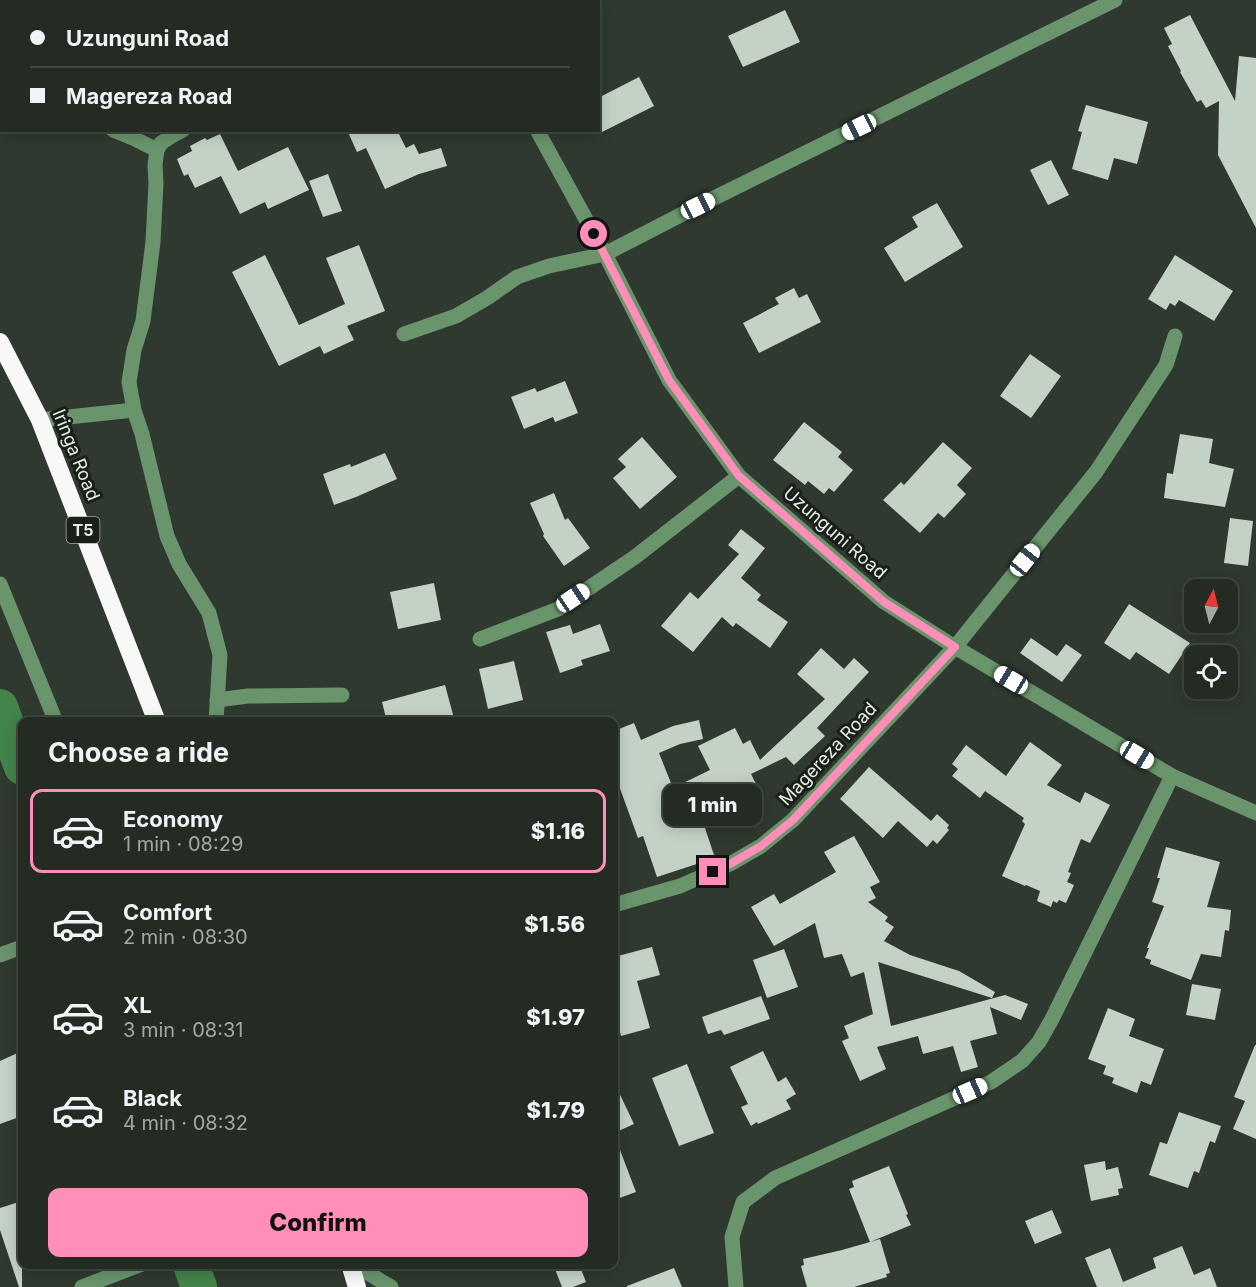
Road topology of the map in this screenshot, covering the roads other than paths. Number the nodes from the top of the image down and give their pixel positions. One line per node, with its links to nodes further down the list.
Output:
1 (1115, 0): 6 (street)
2 (118, 132): 5 (street)
3 (179, 132): 5 (street)
4 (538, 132): 6 (street, Uzunguni Road)
5 (157, 150): 10 (street)
6 (605, 254): 7 (street); 12 (street, Uzunguni Road)
7 (404, 334)
8 (1176, 336): 15 (street, Magereza Road)
9 (0, 342): 11 (highway, Iringa Road / T5)
10 (134, 410): 11 (street); 17 (street)
11 (40, 420): 19 (highway, Iringa Road / T5)
12 (739, 476): 14 (street); 15 (street, Uzunguni Road)
13 (0, 584): 18 (street)
14 (480, 639)
15 (955, 647): 21 (street, Uzunguni Road); 23 (street, Magereza Road)
16 (342, 695): 17 (street)
17 (217, 700): 20 (street)
18 (54, 717)
19 (155, 717)
20 (216, 717)
21 (1172, 776): 22 (street, Uzunguni Road); 32 (street)
22 (1256, 813)
23 (618, 905)
24 (18, 949): 25 (street)
25 (0, 956)
26 (129, 1269): 29 (street)
27 (352, 1269): 30 (highway)
28 (360, 1269): 31 (street)
29 (82, 1287)
30 (357, 1287)
31 (391, 1287)
32 (736, 1287)

